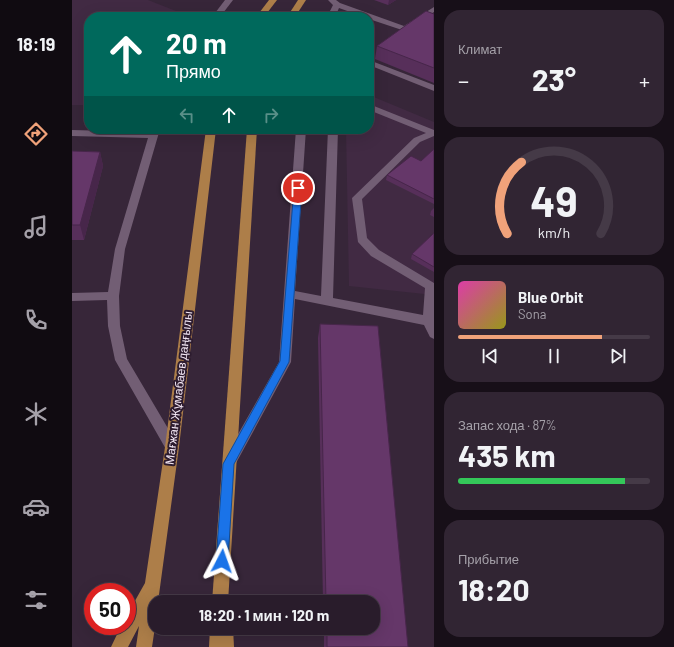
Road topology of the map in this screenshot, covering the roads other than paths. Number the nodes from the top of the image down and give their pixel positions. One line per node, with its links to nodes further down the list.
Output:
1 (229, 0): 6 (street)
2 (273, 0): 7 (main road)
3 (302, 0): 8 (main road)
4 (335, 3): 9 (street)
5 (434, 9): 10 (street)
6 (220, 12)
7 (263, 12)
8 (294, 12)
9 (359, 12)
10 (374, 17)
11 (374, 64): 12 (street)
12 (434, 88)
13 (374, 109): 14 (street)
14 (433, 132): 22 (street)
15 (72, 133): 16 (street)
16 (84, 133)
17 (153, 134): 24 (street)
18 (210, 134): 29 (main road, Мағжан Жұмабаев даңғылы)
19 (252, 134): 30 (main road)
20 (301, 134): 23 (street)
21 (333, 134): 26 (street)
22 (433, 287): 27 (street)
23 (289, 294): 26 (street); 30 (street)
24 (113, 296): 25 (street); 29 (street)
25 (72, 297)
26 (327, 300): 27 (street)
27 (429, 321): 28 (street)
28 (434, 334)
29 (172, 447): 32 (main road, Мағжан Жұмабаев даңғылы)
30 (229, 464): 31 (main road)
31 (225, 519): 33 (main road); 34 (main road)
32 (153, 581): 37 (main road); 38 (main road, Мағжан Жұмабаев даңғылы)
33 (220, 595)
34 (223, 595)
35 (218, 635): 39 (main road)
36 (225, 635): 40 (main road)
37 (119, 647)
38 (144, 647)
39 (217, 647)
40 (226, 647)

